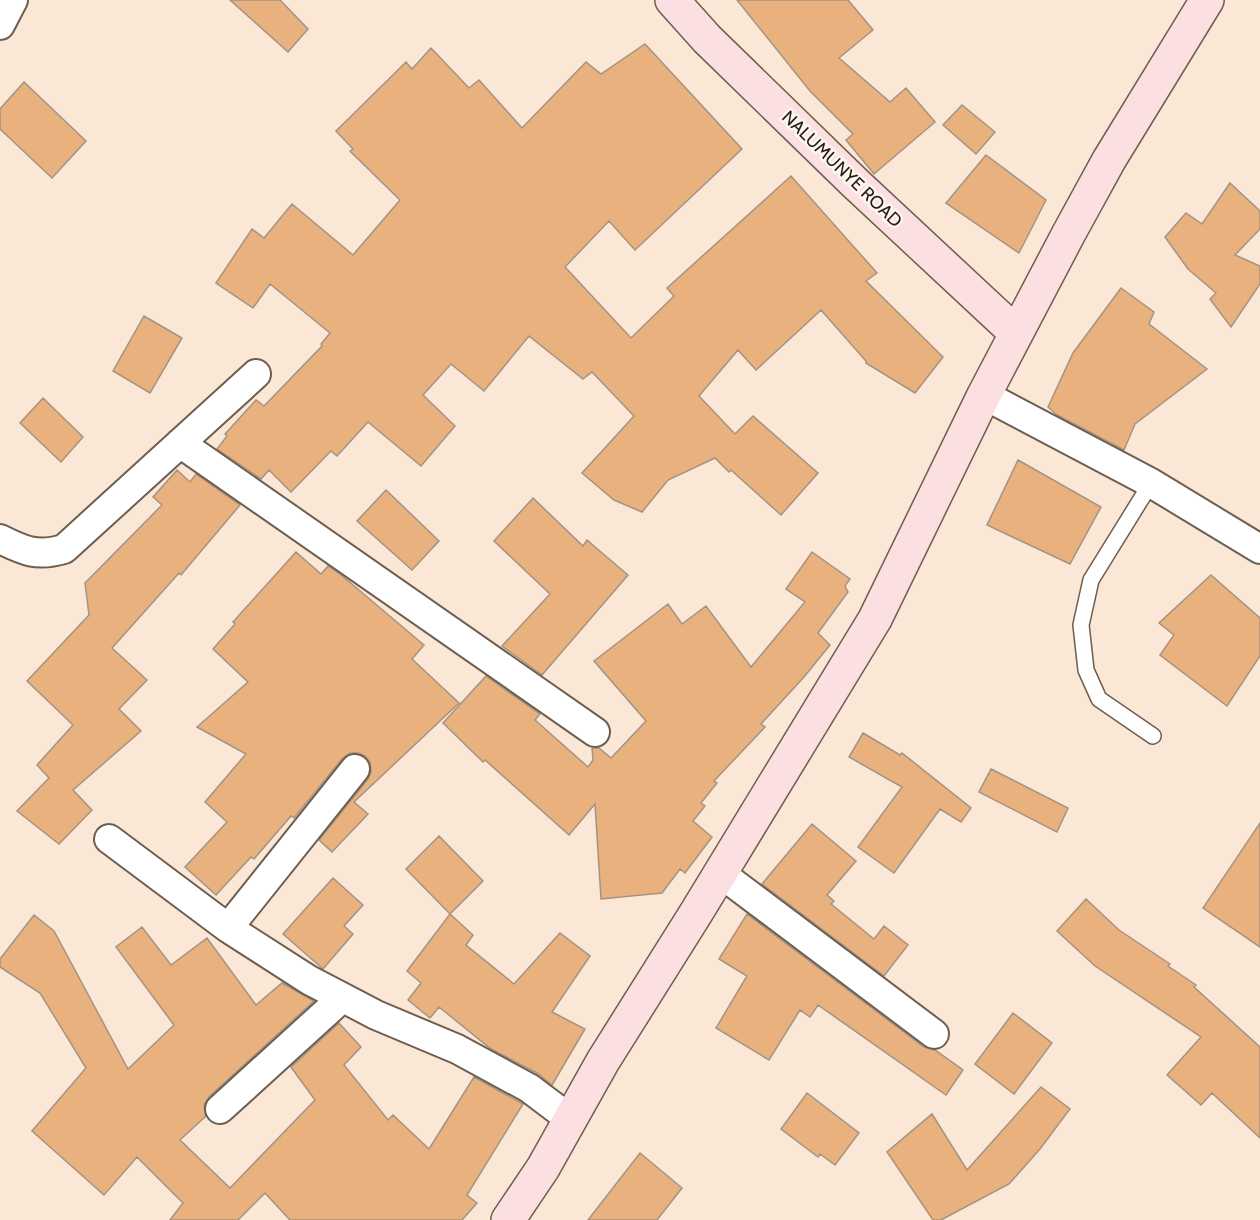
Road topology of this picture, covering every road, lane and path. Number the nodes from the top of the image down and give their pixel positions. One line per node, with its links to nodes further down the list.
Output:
1 (13, 0): 4 (street)
2 (672, 0): 5 (street, NALUMUNYE ROAD)
3 (1207, 0): 5 (street)
4 (0, 25)
5 (1016, 333): 7 (street)
6 (256, 374): 8 (street)
7 (984, 395): 9 (street); 16 (street)
8 (180, 443): 10 (street); 12 (street)
9 (1150, 483): 11 (street); 13 (lane)
10 (0, 539)
11 (1260, 549)
12 (596, 732)
13 (1153, 736)
14 (355, 769): 17 (street)
15 (108, 839): 17 (street)
16 (720, 873): 19 (street); 21 (street)
17 (228, 928): 18 (street)
18 (342, 998): 20 (street); 21 (street)
19 (934, 1034)
20 (220, 1109)
21 (570, 1119): 22 (street)
22 (508, 1220)

